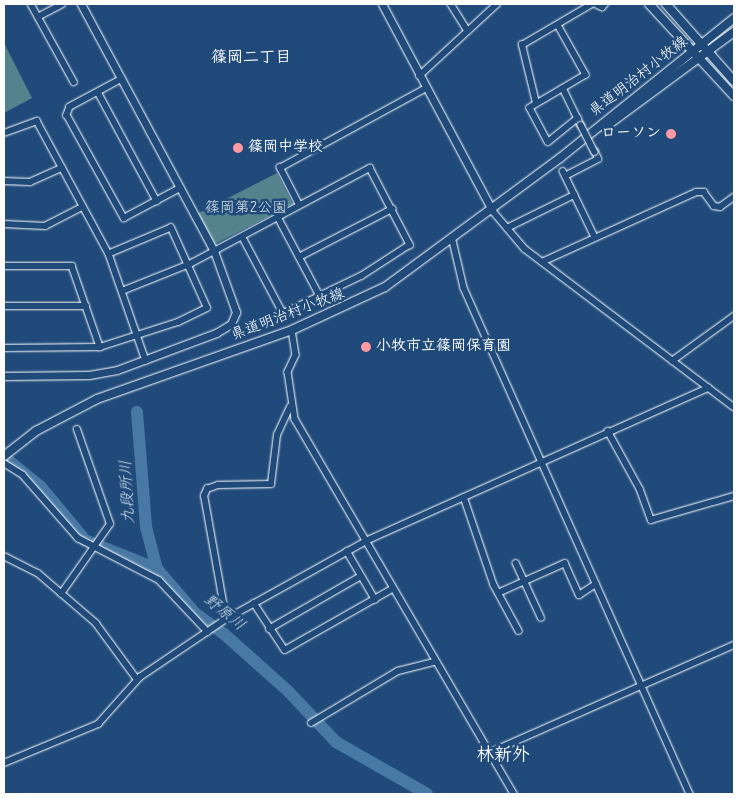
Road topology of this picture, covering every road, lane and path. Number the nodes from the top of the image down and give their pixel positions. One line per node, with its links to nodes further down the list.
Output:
1 (31, 4): 12 (street)
2 (62, 4): 12 (street)
3 (81, 4): 22 (street)
4 (391, 4): 11 (street)
5 (450, 4): 15 (street)
6 (497, 4): 15 (street)
7 (594, 4): 8 (street); 14 (street)
8 (605, 4)
9 (650, 4): 19 (main road)
10 (666, 4): 17 (main road)
11 (383, 6): 21 (street)
12 (38, 17): 24 (street)
13 (734, 18): 17 (main road, 県道明治村小牧線)
14 (558, 25): 26 (street); 29 (street)
15 (467, 30): 21 (street)
16 (734, 32): 18 (main road, 県道明治村小牧線)
17 (702, 44): 18 (main road); 19 (main road, 県道明治村小牧線)
18 (709, 51): 20 (main road, 県道明治村小牧線); 23 (main road)
19 (693, 52): 20 (main road); 32 (main road, 県道明治村小牧線)
20 (700, 59): 28 (main road); 32 (main road, 県道明治村小牧線)
21 (419, 76): 25 (street)
22 (122, 79): 27 (street); 35 (street)
23 (734, 81)
24 (74, 82)
25 (426, 88): 39 (street); 42 (street)
26 (563, 88): 29 (street); 30 (street)
27 (98, 92): 38 (street); 38 (street)
28 (734, 96)
29 (536, 103): 30 (street)
30 (578, 118): 36 (street, bridge)
31 (4, 133): 33 (street)
32 (560, 158): 42 (main road, 県道明治村小牧線)
33 (62, 168): 34 (street); 40 (street)
34 (4, 181)
35 (180, 188): 38 (street); 49 (street)
36 (574, 195): 45 (street); 46 (street)
37 (734, 196): 46 (street)
38 (157, 201)
39 (299, 205): 41 (street); 43 (street)
40 (82, 207): 44 (street); 50 (street)
41 (392, 209): 51 (street); 56 (street)
42 (492, 210): 45 (street); 48 (main road, 県道明治村小牧線)
43 (278, 217): 47 (street); 51 (street)
44 (4, 224)
45 (507, 228): 52 (street)
46 (594, 236): 52 (street)
47 (242, 237): 49 (street); 56 (street)
48 (453, 240): 60 (main road, 県道明治村小牧線); 73 (street)
49 (214, 251): 53 (street); 64 (street)
50 (109, 254): 53 (street); 55 (street)
51 (299, 257): 56 (street)
52 (542, 262): 65 (street)
53 (190, 264): 55 (street); 61 (street)
54 (4, 266): 58 (street)
55 (122, 291): 61 (street)
56 (320, 298)
57 (4, 306): 58 (street)
58 (86, 306): 62 (street)
59 (734, 316): 65 (street)
60 (292, 330): 68 (street); 72 (main road, 県道明治村小牧線)
61 (137, 336): 62 (street); 64 (street)
62 (100, 347): 63 (street)
63 (4, 348)
64 (146, 361): 66 (street)
65 (672, 361): 67 (street)
66 (4, 376)
67 (708, 388): 69 (street); 71 (street)
68 (290, 407): 77 (street); 91 (street)
69 (734, 407)
70 (77, 430): 78 (street)
71 (608, 431): 73 (street); 75 (street)
72 (6, 455)
73 (541, 462): 76 (street); 84 (street)
74 (4, 463): 78 (street)
75 (734, 496)
76 (464, 497): 77 (street); 86 (street)
77 (366, 541): 79 (street); 85 (street)
78 (95, 549): 87 (street); 94 (street)
79 (347, 551): 82 (street); 89 (street)
80 (4, 556): 87 (street)
81 (516, 563): 83 (street)
82 (361, 576): 88 (street); 92 (street)
83 (523, 583): 84 (street); 86 (street); 90 (street)
84 (596, 584): 98 (street)
85 (392, 589): 88 (street); 96 (street)
86 (498, 593): 93 (street)
87 (61, 594): 97 (street)
88 (375, 598): 92 (street)
89 (254, 603): 91 (street); 92 (street)
90 (541, 617)
91 (224, 621): 94 (street)
92 (269, 629)
93 (519, 630)
94 (208, 632): 97 (street)
95 (734, 645): 98 (street)
96 (435, 662): 99 (street); 100 (street)
97 (137, 679): 101 (street)
98 (642, 685): 100 (street); 103 (street)
99 (311, 723)
100 (489, 753): 102 (street)
101 (4, 763)
102 (514, 794)
103 (690, 794)

